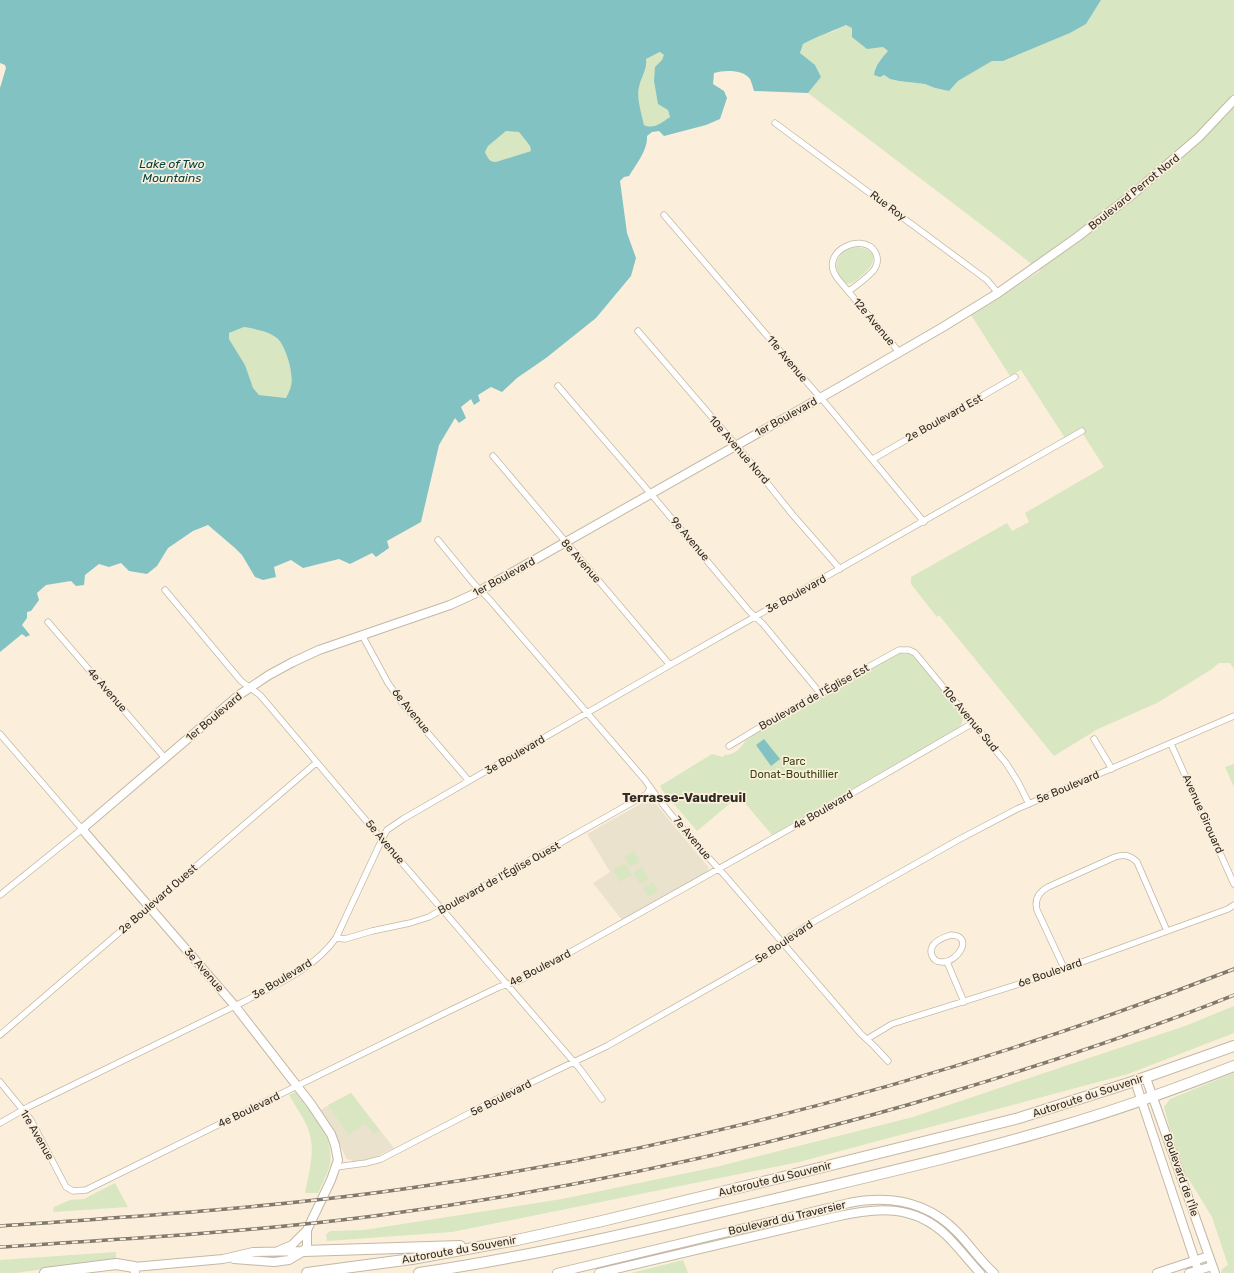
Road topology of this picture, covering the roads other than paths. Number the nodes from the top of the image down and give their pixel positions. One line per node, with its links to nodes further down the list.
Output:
1 (1234, 100): 4 (street, Boulevard Perrot Nord)
2 (775, 123): 6 (street, Rue Roy)
3 (664, 215): 11 (street, 11e Avenue)
4 (1025, 275): 6 (street, 1er Boulevard)
5 (849, 291): 5 (street, 12e Avenue); 8 (street, 12e Avenue)
6 (998, 293): 8 (street, 1er Boulevard)
7 (638, 331): 13 (street, 10e Avenue Nord)
8 (899, 352): 11 (street, 1er Boulevard)
9 (1015, 377): 15 (street, 2e Boulevard Est)
10 (558, 386): 16 (street, 9e Avenue)
11 (820, 398): 13 (street, 1er Boulevard); 15 (street, 11e Avenue)
12 (1082, 431): 17 (street, 3e Boulevard)
13 (736, 445): 16 (street, 1er Boulevard); 20 (street, 10e Avenue Nord)
14 (493, 456): 19 (street, 8e Avenue)
15 (873, 459): 17 (street, 11e Avenue)
16 (650, 494): 19 (street, 1er Boulevard); 23 (street, 9e Avenue)
17 (924, 522): 20 (street, 3e Boulevard)
18 (438, 540): 22 (street, 7e Avenue)
19 (566, 542): 22 (street, 1er Boulevard); 27 (street, 8e Avenue)
20 (840, 569): 23 (street, 3e Boulevard)
21 (165, 590): 28 (street, 5e Avenue)
22 (481, 590): 25 (street, 1er Boulevard); 30 (street, 7e Avenue)
23 (755, 617): 27 (street, 3e Boulevard); 29 (street, 9e Avenue)
24 (48, 622): 37 (street, 4e Avenue)
25 (362, 635): 28 (street, 1er Boulevard); 40 (street, 6e Avenue)
26 (899, 650): 29 (street, Boulevard de l'Église Est); 32 (street, 10e Avenue Sud)
27 (670, 665): 30 (street, 3e Boulevard)
28 (250, 687): 37 (street, 1er Boulevard); 38 (street, 5e Avenue)
29 (820, 693): 36 (street, Boulevard de l'Église Est)
30 (587, 714): 40 (street, 3e Boulevard); 41 (street, 7e Avenue)
31 (1234, 716): 35 (street, 5e Boulevard)
32 (973, 722): 42 (street, 10e Avenue Sud); 45 (street, 4e Boulevard)
33 (0, 734): 43 (street, 3e Avenue)
34 (1094, 739): 39 (street)
35 (1171, 744): 39 (street, 5e Boulevard); 46 (street, Avenue Girouard)
36 (729, 746)
37 (165, 758): 43 (street, 1er Boulevard)
38 (316, 763): 44 (street, 5e Avenue); 49 (street, 2e Boulevard Ouest)
39 (1112, 769): 42 (street, 5e Boulevard)
40 (469, 781): 44 (street, 3e Boulevard)
41 (650, 788): 45 (street, 7e Avenue); 50 (street, Boulevard de l'Église Ouest)
42 (1028, 804): 53 (street, 5e Boulevard)
43 (82, 829): 47 (street, 1er Boulevard); 49 (street, 3e Avenue)
44 (382, 839): 50 (street, 5e Avenue); 52 (street, 3e Boulevard)
45 (719, 869): 53 (street, 7e Avenue); 56 (street, 4e Boulevard)
46 (1234, 884)
47 (0, 895)
48 (1234, 905): 51 (street, 6e Boulevard)
49 (150, 906): 58 (street, 3e Avenue); 59 (street, 2e Boulevard Ouest)
50 (443, 910): 52 (street, Boulevard de l'Église Ouest); 56 (street, 5e Avenue)
51 (1167, 931): 55 (street, 6e Boulevard); 55 (street)
52 (336, 938): 58 (street, 3e Boulevard)
53 (782, 942): 60 (street, 7e Avenue); 63 (street, 5e Boulevard)
54 (946, 962): 54 (street); 57 (street)
55 (1064, 968): 57 (street, 6e Boulevard)
56 (507, 984): 63 (street, 5e Avenue); 68 (street, 4e Boulevard)
57 (964, 1002): 60 (street, 6e Boulevard)
58 (235, 1006): 68 (street, 3e Avenue); 72 (street, 3e Boulevard)
59 (0, 1035)
60 (867, 1039): 62 (street, 7e Avenue)
61 (1234, 1046): 65 (highway, Autoroute du Souvenir)
62 (888, 1061)
63 (573, 1062): 70 (street, 5e Avenue); 74 (street, 5e Boulevard)
64 (1234, 1066): 69 (highway, Autoroute du Souvenir)
65 (1146, 1078): 67 (highway, Autoroute du Souvenir); 69 (street, Boulevard de l'Île)
66 (0, 1082): 72 (street, 1re Avenue)
67 (1135, 1082): 71 (street, Boulevard de l'Île); 77 (highway, Autoroute du Souvenir)
68 (297, 1087): 74 (street, 3e Avenue); 75 (street, 4e Boulevard)
69 (1153, 1096): 71 (highway, Autoroute du Souvenir); 81 (street, Boulevard de l'Île)
70 (602, 1099)
71 (1141, 1100): 84 (street, Boulevard de l'Île); 87 (highway, Autoroute du Souvenir)
72 (23, 1109): 73 (street, 3e Boulevard); 75 (street, 1re Avenue)
73 (0, 1123)
74 (336, 1167): 76 (street, 3e Avenue)
75 (70, 1190)
76 (307, 1230): 78 (street, 3e Avenue); 79 (street, 3e Avenue)
77 (488, 1246): 78 (highway); 90 (highway, Autoroute du Souvenir)
78 (304, 1250): 79 (street, 3e Avenue); 83 (street, 3e Avenue)
79 (278, 1251): 83 (street, 3e Avenue)
80 (974, 1251): 82 (street); 92 (street, Boulevard du Traversier); 95 (street, Boulevard du Traversier)
81 (1209, 1256): 84 (street); 85 (street, Boulevard de l'Île)
82 (966, 1257): 93 (street, Boulevard du Traversier); 94 (street, Boulevard du Traversier)
83 (223, 1259): 86 (street, 3e Avenue)
84 (1195, 1261): 88 (street, Boulevard de l'Île); 96 (street)
85 (1213, 1269): 88 (street)
86 (135, 1270): 89 (highway)
87 (428, 1272): 91 (highway, Autoroute du Souvenir)
88 (1199, 1272): 97 (street)
89 (45, 1273)
90 (307, 1273)
91 (419, 1273)
92 (557, 1273)
93 (599, 1273)
94 (980, 1273)
95 (994, 1273)
96 (1157, 1273)
97 (1189, 1273)

